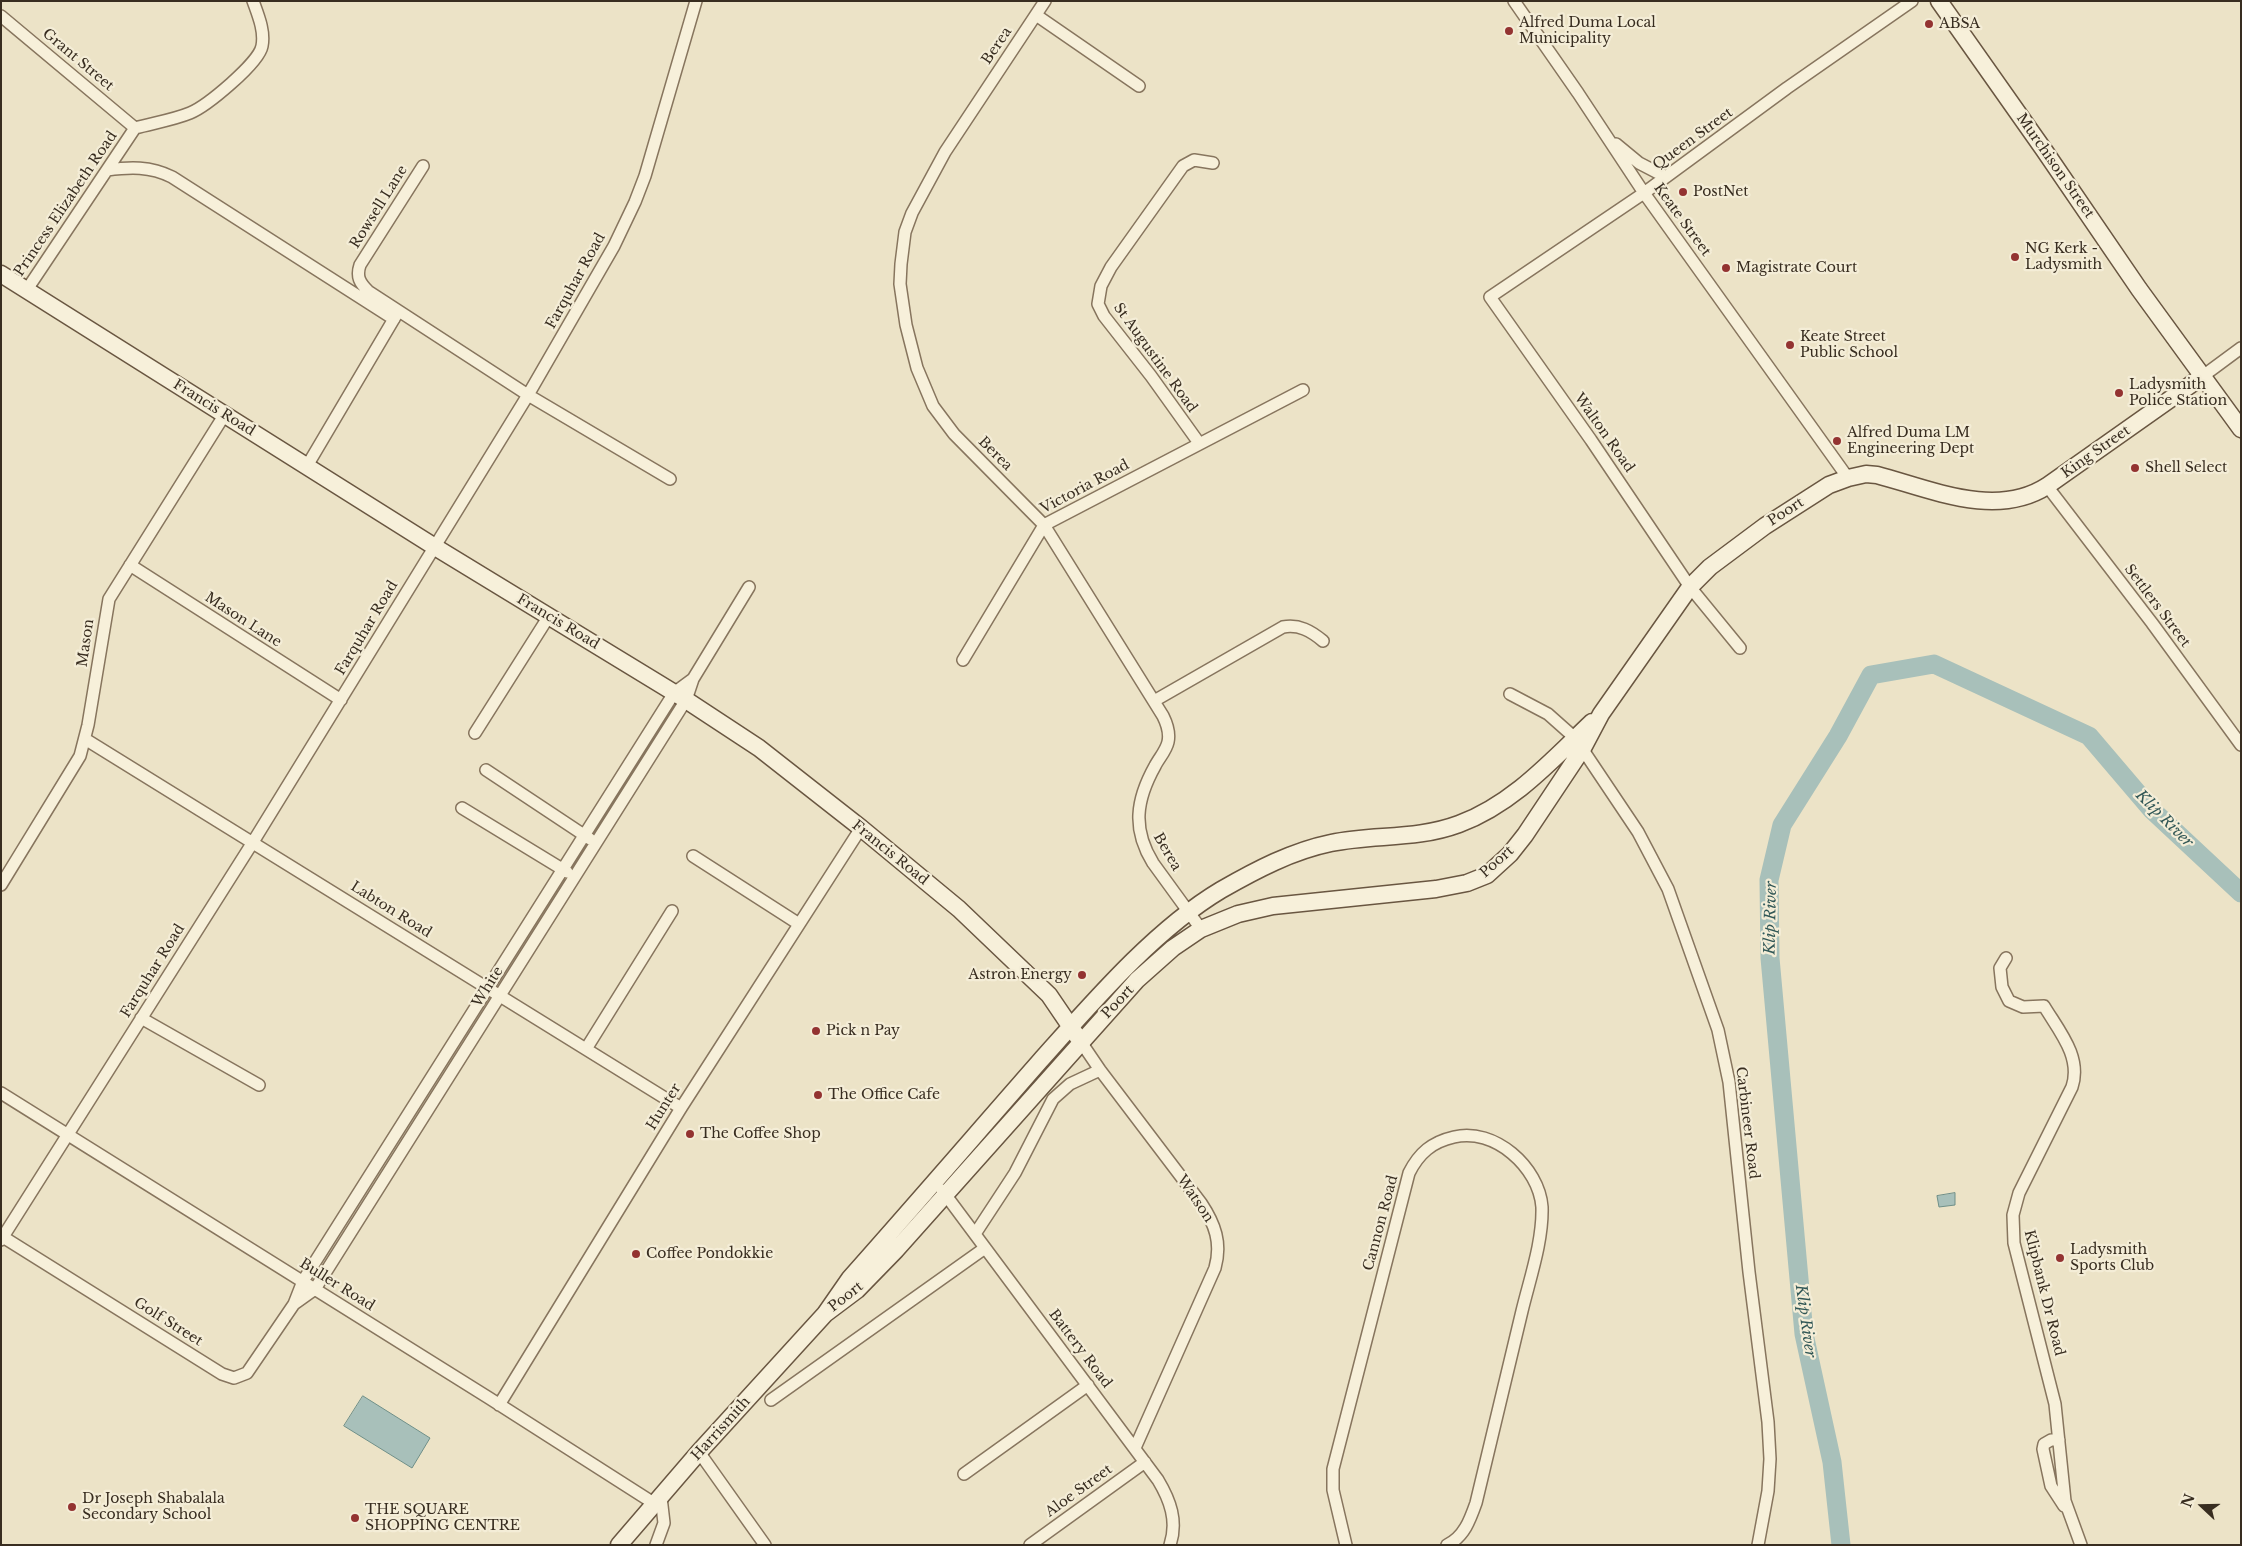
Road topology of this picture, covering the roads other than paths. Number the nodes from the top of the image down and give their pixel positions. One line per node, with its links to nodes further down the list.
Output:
1 (253, 1): 10 (street, Princess Elizabeth Road)
2 (696, 1): 24 (street, Farquhar Road)
3 (1045, 1): 7 (street, Berea)
4 (1514, 1): 11 (street, Keate Street)
5 (1912, 1): 15 (street, Queen Street)
6 (1939, 1): 22 (street, Murchison Street)
7 (1036, 15): 9 (street); 32 (street, Berea)
8 (1, 16): 10 (street, Grant Street)
9 (1138, 86)
10 (135, 128): 14 (street, Princess Elizabeth Road)
11 (1604, 133): 15 (street); 16 (street, Keate Street)
12 (1213, 163): 27 (street, St Augustine Road)
13 (423, 166): 20 (street, Rowsell Lane)
14 (107, 170): 18 (street, Princess Elizabeth Road); 20 (street)
15 (1666, 177): 16 (street, Queen Street)
16 (1644, 193): 19 (street, Queen Street); 29 (street, Keate Street)
17 (1, 274): 18 (street, Francis Road)
18 (26, 291): 25 (street, Francis Road)
19 (1490, 297): 36 (street, Walton Road)
20 (396, 315): 24 (street); 28 (street)
21 (2241, 348): 22 (street, King Street)
22 (2203, 376): 26 (street, Murchison Street); 31 (street, King Street)
23 (1303, 390): 27 (street, Victoria Road)
24 (528, 395): 30 (street); 33 (street, Farquhar Road)
25 (225, 414): 28 (street, Francis Road); 34 (street, Mason)
26 (2241, 429)
27 (1199, 443): 32 (street, Victoria Road)
28 (307, 466): 33 (street, Francis Road)
29 (1848, 478): 31 (street, Poort); 36 (street, Poort)
30 (670, 479)
31 (2047, 486): 48 (street, Settlers Street)
32 (1044, 525): 40 (street, Victoria Road); 44 (street, Berea)
33 (434, 547): 37 (street, Francis Road); 43 (street, Farquhar Road)
34 (130, 565): 43 (street, Mason Lane); 46 (street, Mason)
35 (749, 587): 42 (street)
36 (1690, 587): 39 (street, Walton Road); 47 (street, Poort)
37 (549, 616): 42 (street, Francis Road); 45 (street)
38 (1323, 641): 44 (street)
39 (1740, 648)
40 (962, 660)
41 (1510, 694): 47 (street, Carbineer Road)
42 (680, 696): 51 (street, Francis Road); 52 (street, White); 54 (street, White)
43 (341, 700): 53 (street, Farquhar Road)
44 (1154, 701): 60 (street, Berea)
45 (475, 733)
46 (85, 739): 53 (street, Labton Road); 58 (street, Mason)
47 (1579, 743): 60 (street, Poort); 62 (street, Poort); 103 (street, Carbineer Road)
48 (2241, 745)
49 (486, 770): 52 (street)
50 (462, 808): 56 (street)
51 (861, 828): 61 (street, Hunter); 67 (street, Francis Road)
52 (584, 835): 54 (street); 56 (street, White)
53 (253, 842): 64 (street, Labton Road); 66 (street, Farquhar Road)
54 (596, 843): 57 (street, White)
55 (693, 856): 61 (street)
56 (562, 869): 57 (street); 64 (street, White)
57 (575, 878): 65 (street, White)
58 (1, 885)
59 (672, 911): 69 (street)
60 (1189, 912): 62 (street, Berea); 67 (street, Poort)
61 (799, 924): 73 (street, Hunter)
62 (1201, 929): 68 (street, Poort)
63 (2006, 958): 89 (street, Klipbank Dr Road)
64 (488, 988): 65 (street, Labton Road); 74 (street, White)
65 (501, 996): 69 (street, Labton Road); 76 (street, White)
66 (141, 1018): 71 (street); 75 (street, Farquhar Road)
67 (1072, 1026): 68 (street, Watson); 77 (street, Poort)
68 (1081, 1042): 70 (street, Watson); 78 (street, Poort)
69 (586, 1048): 73 (street, Labton Road)
70 (1100, 1070): 79 (street); 90 (street, Watson)
71 (259, 1085)
72 (1, 1093): 75 (street, Buller Road)
73 (681, 1108): 88 (street, Hunter)
74 (398, 1132): 76 (street); 82 (street, White)
75 (68, 1134): 80 (street, Farquhar Road); 82 (street, Buller Road)
76 (410, 1139): 83 (street, White)
77 (936, 1182): 78 (street, Battery Road); 85 (street, Poort)
78 (946, 1195): 79 (street, Battery Road); 85 (street, Poort)
79 (975, 1234): 81 (street, Battery Road)
80 (2, 1238): 84 (street, Golf Street)
81 (985, 1248): 86 (street, Battery Road); 87 (street)
82 (303, 1281): 83 (street, Buller Road); 84 (street, Golf Street)
83 (315, 1289): 84 (street, Golf Street); 88 (street, Buller Road)
84 (294, 1304)
85 (825, 1314): 91 (street, Harrismith)
86 (1088, 1385): 90 (street, Battery Road); 93 (street)
87 (771, 1400)
88 (499, 1405): 94 (street, Buller Road)
89 (2059, 1440): 95 (street, Klipbank Dr Road); 95 (street)
90 (1135, 1448): 92 (street, Battery Road)
91 (699, 1452): 94 (street, Harrismith); 98 (street)
92 (1145, 1462): 99 (street, Aloe Street); 100 (street, Battery Road)
93 (964, 1474)
94 (658, 1501): 96 (street, Harrismith); 97 (street)
95 (2067, 1512): 104 (street, Klipbank Dr Road)
96 (619, 1545)
97 (656, 1545)
98 (765, 1545)
99 (1030, 1545)
100 (1170, 1545)
101 (1346, 1545): 102 (street, Cannon Road)
102 (1447, 1545)
103 (1758, 1545)
104 (2080, 1545)

